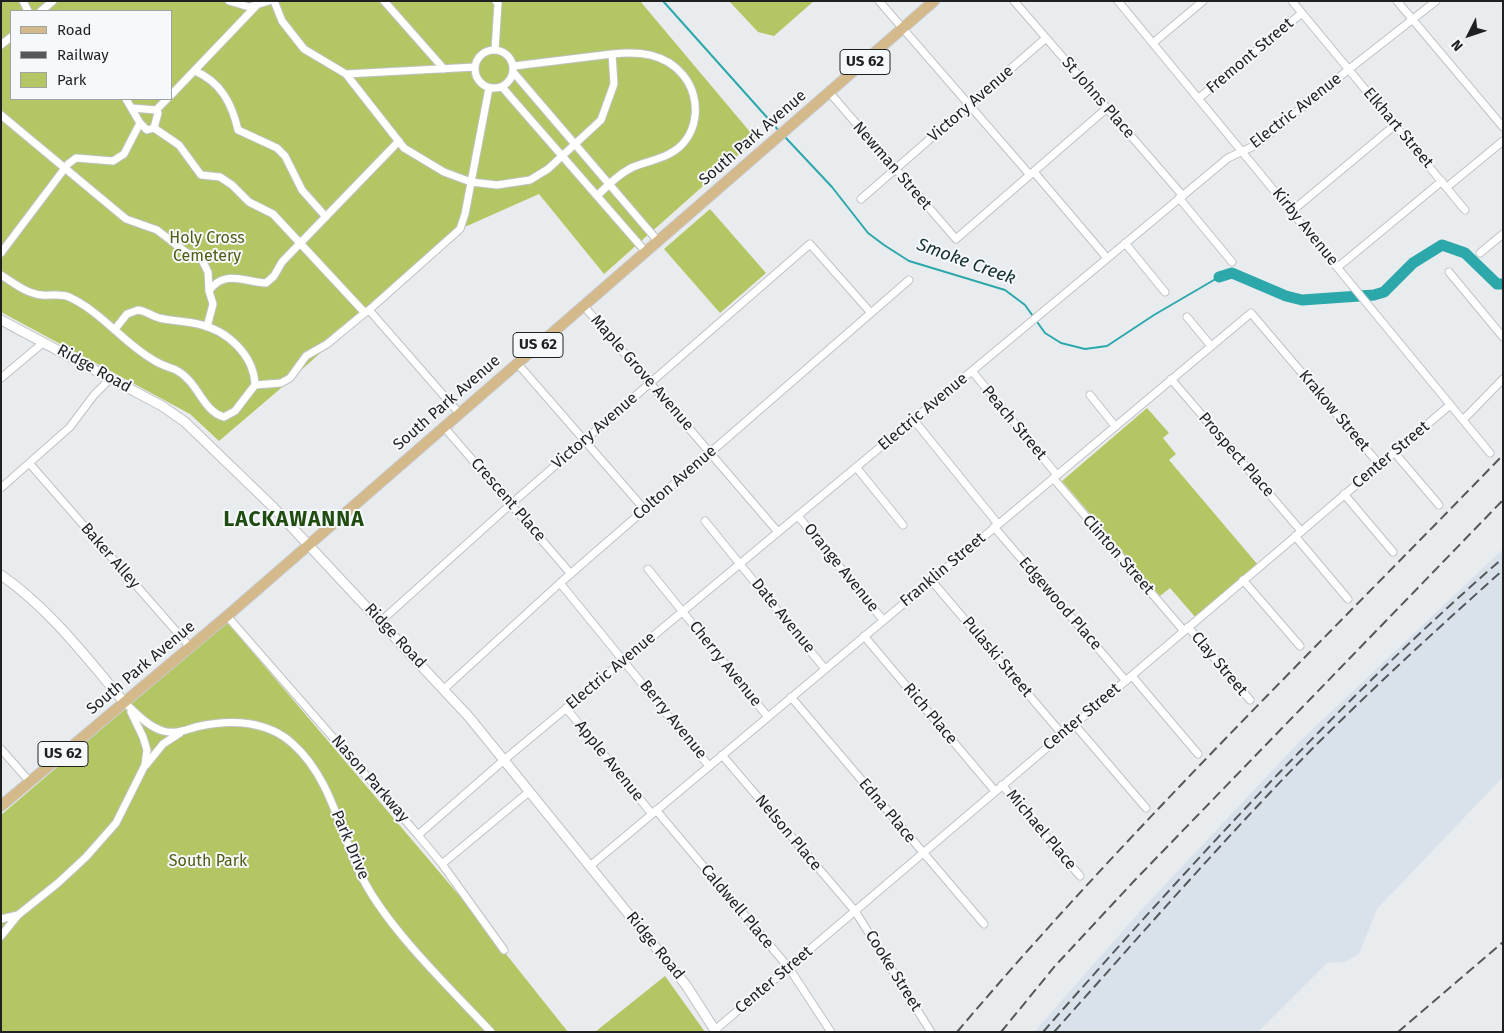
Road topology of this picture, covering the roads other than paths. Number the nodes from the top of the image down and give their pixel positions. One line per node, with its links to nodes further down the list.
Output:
1 (53, 1): 16 (street)
2 (229, 1): 15 (street)
3 (269, 1): 15 (street)
4 (274, 1): 29 (street)
5 (384, 1): 25 (street)
6 (496, 1): 22 (street)
7 (879, 1): 19 (street)
8 (934, 1): 19 (main road, South Park Avenue / US 62)
9 (1014, 1): 20 (street, St Johns Place)
10 (1118, 1): 21 (street, Kirby Avenue)
11 (1203, 1): 21 (street)
12 (1292, 1): 17 (street, Elkhart Street)
13 (1397, 1): 18 (street)
14 (1436, 1): 18 (street, Electric Avenue)
15 (257, 5): 27 (street)
16 (42, 10)
17 (1302, 13): 28 (street, Elkhart Street); 34 (street, Fremont Street)
18 (1413, 20): 28 (street, Electric Avenue); 44 (street)
19 (903, 28): 32 (main road, South Park Avenue / US 62); 37 (street)
20 (1046, 38): 37 (street, Victory Avenue); 39 (street, St Johns Place)
21 (1153, 43): 34 (street, Kirby Avenue)
22 (495, 50): 24 (street); 26 (street)
23 (612, 54): 26 (street); 49 (street); 56 (street)
24 (475, 67): 25 (street); 31 (street)
25 (444, 69): 29 (street)
26 (514, 69): 30 (street); 49 (street)
27 (196, 70): 33 (street); 63 (street)
28 (1348, 70): 43 (street, Elkhart Street); 50 (street, Electric Avenue)
29 (346, 74): 47 (street)
30 (502, 87): 31 (street); 51 (street)
31 (489, 88): 55 (street)
32 (829, 92): 53 (street, Newman Street); 65 (main road, South Park Avenue / US 62)
33 (172, 94)
34 (1199, 98): 50 (street, Kirby Avenue)
35 (127, 100): 38 (street)
36 (166, 100): 40 (street)
37 (970, 105): 53 (street, Victory Avenue); 54 (street)
38 (132, 108): 40 (street); 42 (street)
39 (1107, 108): 54 (street); 59 (street, St Johns Place)
40 (156, 110): 45 (street)
41 (1, 115): 52 (street)
42 (140, 123): 45 (street); 46 (street)
43 (1395, 125): 57 (street, Elkhart Street); 62 (street)
44 (1503, 127)
45 (151, 129): 46 (street); 67 (street)
46 (136, 134): 52 (street)
47 (399, 141): 55 (street); 63 (street)
48 (1503, 141): 57 (street)
49 (576, 145): 51 (street); 56 (street)
50 (1243, 152): 59 (street, Electric Avenue); 62 (street, Kirby Avenue)
51 (563, 157): 55 (street); 58 (street)
52 (65, 168): 69 (street); 77 (street)
53 (895, 170): 54 (street, Newman Street); 60 (street, Victory Avenue)
54 (1032, 173): 71 (street)
55 (470, 182): 80 (street)
56 (609, 184): 58 (street); 65 (street)
57 (1444, 184): 61 (street, Elkhart Street); 73 (street)
58 (597, 196): 68 (street)
59 (1181, 197): 66 (street, Electric Avenue); 72 (street, St Johns Place)
60 (861, 199)
61 (1465, 210)
62 (1292, 211): 73 (street, Kirby Avenue)
63 (326, 217): 67 (street)
64 (1503, 234): 70 (street)
65 (657, 240): 68 (main road, South Park Avenue / US 62)
66 (1125, 243): 71 (street, Electric Avenue); 78 (street)
67 (300, 244): 77 (street); 80 (street)
68 (645, 251): 79 (main road, South Park Avenue / US 62)
69 (1, 253)
70 (1480, 253)
71 (1107, 258): 91 (street, Electric Avenue)
72 (1232, 262)
73 (1338, 267): 99 (street, Kirby Avenue)
74 (1449, 272): 86 (street)
75 (1, 276): 85 (street)
76 (909, 280): 81 (street, Colton Avenue)
77 (209, 291): 84 (street)
78 (1165, 292)
79 (583, 305): 90 (main road, South Park Avenue / US 62); 96 (street, Maple Grove Avenue)
80 (368, 311): 97 (street); 100 (street)
81 (871, 313): 96 (street, Victory Avenue); 106 (street, Colton Avenue)
82 (1186, 317): 88 (street)
83 (1, 320): 87 (main road, Ridge Road)
84 (207, 327): 85 (street); 97 (street)
85 (115, 329): 97 (street)
86 (1503, 337)
87 (44, 342): 92 (street); 93 (main road, Ridge Road)
88 (1210, 346): 89 (street, Franklin Street); 94 (street, Franklin Street)
89 (1288, 358): 110 (street, Krakow Street)
90 (517, 362): 100 (main road, South Park Avenue / US 62); 105 (street)
91 (972, 371): 101 (street, Electric Avenue); 112 (street, Peach Street)
92 (1, 378)
93 (111, 378): 109 (street); 124 (main road, Ridge Road)
94 (1171, 379): 103 (street, Franklin Street); 123 (street, Prospect Place)
95 (1503, 379): 102 (street)
96 (650, 383): 105 (street, Victory Avenue); 106 (street, Maple Grove Avenue)
97 (255, 385)
98 (1090, 396): 103 (street)
99 (1450, 405): 102 (street, Kirby Avenue); 107 (street, Center Street)
100 (459, 414): 104 (main road, South Park Avenue / US 62)
101 (913, 419): 111 (street, Electric Avenue); 121 (street, Edgewood Place)
102 (1463, 420): 108 (street, Kirby Avenue)
103 (1115, 426): 112 (street, Franklin Street)
104 (444, 427): 115 (street, Crescent Place); 124 (main road, South Park Avenue / US 62)
105 (584, 440): 115 (street, Victory Avenue); 117 (street)
106 (710, 452): 117 (street, Colton Avenue); 122 (street, Maple Grove Avenue)
107 (1394, 452): 110 (street, Center Street); 116 (street)
108 (1490, 453)
109 (30, 464): 113 (street); 141 (street, Baker Alley)
110 (1379, 464): 114 (street, Center Street)
111 (856, 467): 118 (street, Electric Avenue); 120 (street)
112 (1055, 476): 121 (street, Franklin Street); 138 (street, Clinton Street)
113 (1, 488)
114 (1344, 494): 123 (street, Center Street); 125 (street)
115 (511, 504): 128 (street, Crescent Place); 137 (street, Victory Avenue)
116 (1439, 505)
117 (645, 510): 128 (street, Colton Avenue)
118 (798, 516): 122 (street, Electric Avenue); 136 (street, Orange Avenue)
119 (705, 521): 126 (street, Date Avenue)
120 (903, 525)
121 (996, 526): 130 (street, Franklin Street); 144 (street, Edgewood Place)
122 (778, 532): 126 (street, Electric Avenue)
123 (1298, 533): 131 (street, Center Street); 133 (street, Prospect Place)
124 (308, 544): 135 (main road, South Park Avenue / US 62); 137 (main road, Ridge Road)
125 (1393, 552)
126 (740, 563): 134 (street, Electric Avenue); 143 (street, Date Avenue)
127 (648, 569): 134 (street, Cherry Avenue)
128 (571, 574): 132 (street, Colton Avenue)
129 (1, 575): 148 (main road)
130 (931, 580): 136 (street, Franklin Street); 153 (street, Pulaski Street)
131 (1243, 580): 138 (street, Center Street); 140 (street)
132 (560, 583): 142 (street, Berry Avenue); 145 (street, Colton Avenue)
133 (1348, 599)
134 (683, 612): 142 (street, Electric Avenue); 150 (street, Cherry Avenue)
135 (227, 616): 141 (main road, South Park Avenue / US 62); 167 (street, Nason Parkway)
136 (883, 620): 139 (street, Franklin Street)
137 (381, 621): 145 (main road, Ridge Road)
138 (1186, 629): 144 (street, Center Street); 147 (street, Clay Street)
139 (864, 636): 143 (street, Franklin Street); 163 (street, Rich Place)
140 (1300, 646)
141 (190, 647): 148 (main road, South Park Avenue / US 62)
142 (624, 660): 149 (street, Electric Avenue); 159 (street, Berry Avenue)
143 (825, 669): 146 (street, Franklin Street)
144 (1129, 678): 151 (street, Center Street); 155 (street, Edgewood Place)
145 (444, 689): 157 (main road, Ridge Road)
146 (791, 697): 150 (street, Franklin Street); 168 (street, Edna Place)
147 (1250, 700)
148 (124, 702): 152 (street, Park Drive); 158 (street); 160 (main road, South Park Avenue / US 62)
149 (566, 708): 157 (street, Electric Avenue); 166 (street, Apple Avenue)
150 (768, 717): 156 (street, Franklin Street)
151 (1074, 724): 153 (street, Center Street); 165 (street)
152 (180, 733): 158 (street, Park Drive); 180 (street, Park Drive)
153 (1062, 734): 161 (street, Center Street)
154 (1, 749): 160 (street)
155 (1198, 754)
156 (722, 755): 159 (street, Franklin Street); 172 (street, Nelson Place)
157 (504, 760): 162 (main road, Ridge Road); 167 (street, Electric Avenue)
158 (145, 765): 173 (street, Park Drive)
159 (710, 766): 166 (street, Franklin Street)
160 (30, 782): 164 (main road, South Park Avenue / US 62)
161 (1002, 785): 163 (street, Center Street); 171 (street, Michael Place)
162 (530, 791): 169 (street); 170 (main road, Ridge Road)
163 (995, 791): 168 (street, Center Street)
164 (1, 806)
165 (1146, 808)
166 (654, 812): 170 (street, Franklin Street); 178 (street, Caldwell Place)
167 (418, 835): 169 (street, Nason Parkway)
168 (923, 853): 172 (street, Center Street); 175 (street, Edna Place)
169 (442, 864): 177 (street, Nason Parkway)
170 (590, 866): 179 (main road, Ridge Road)
171 (1080, 876)
172 (854, 911): 178 (street, Center Street); 182 (street, Cooke Street)
173 (18, 915): 174 (street, Park Drive); 176 (street, Park Drive)
174 (1, 919)
175 (984, 924)
176 (1, 936)
177 (504, 950)
178 (788, 968): 179 (street, Center Street); 181 (street, Caldwell Place)
179 (716, 1031)
180 (491, 1032)
181 (831, 1032)
182 (931, 1032)

